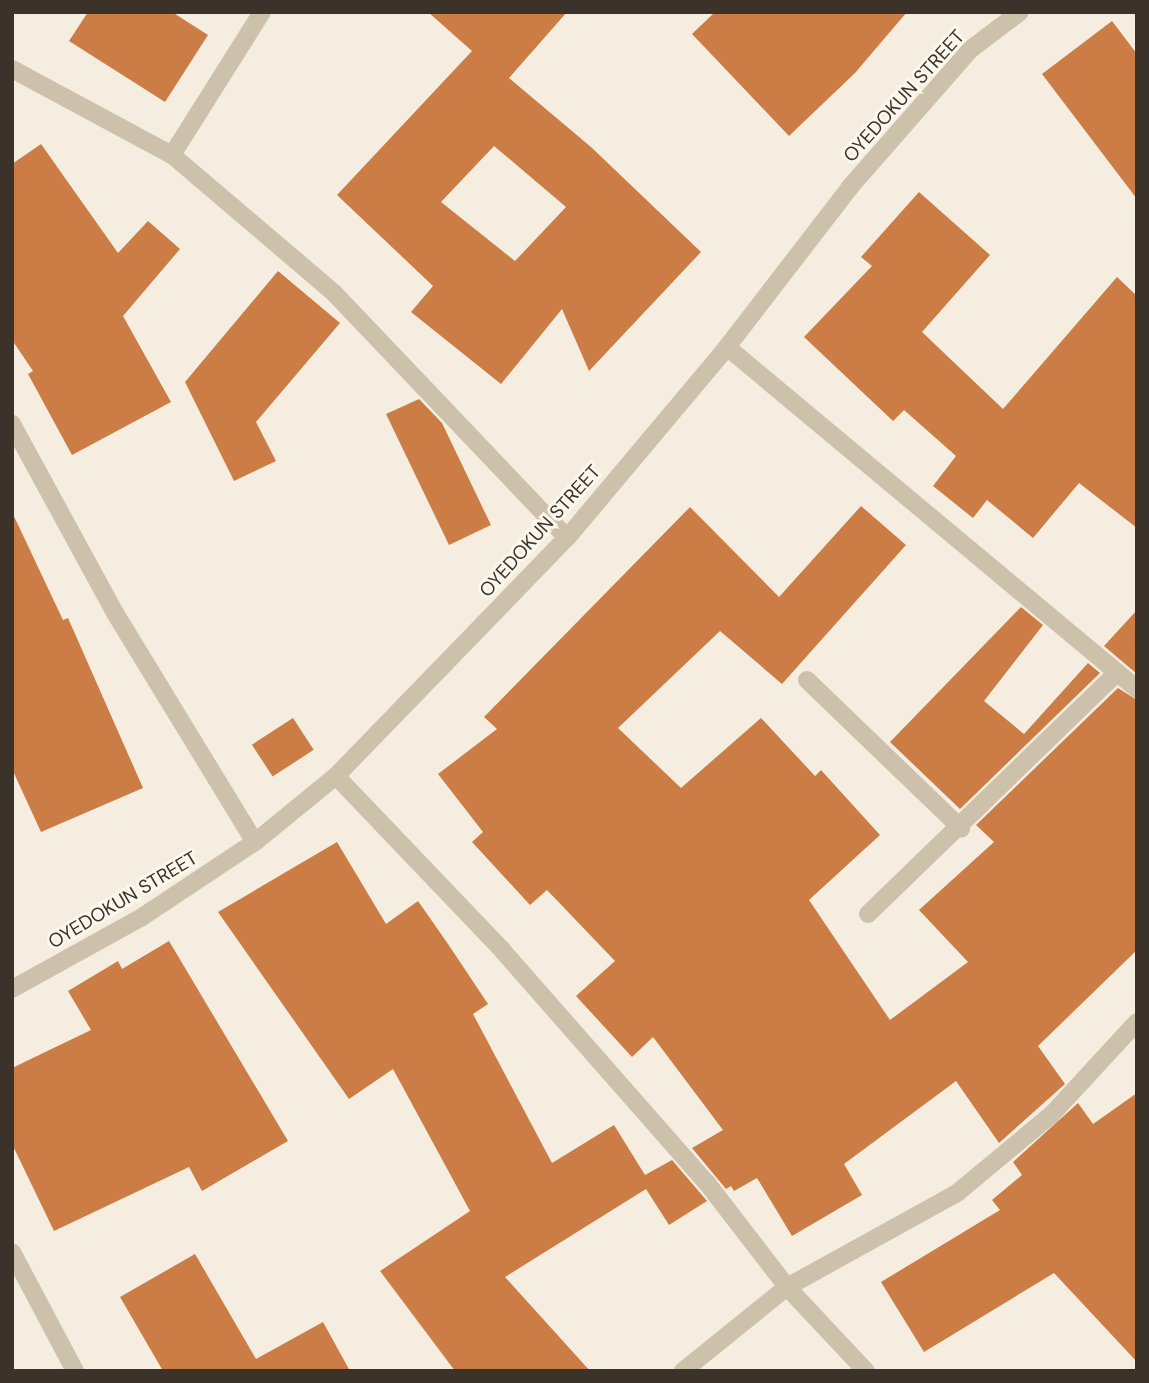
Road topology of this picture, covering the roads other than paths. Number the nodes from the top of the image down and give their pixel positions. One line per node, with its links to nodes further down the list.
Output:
1 (262, 12): 4 (street)
2 (1020, 12): 5 (street, OYEDOKUN STREET)
3 (12, 69): 4 (street)
4 (172, 155): 7 (street)
5 (727, 347): 7 (street, OYEDOKUN STREET); 8 (street)
6 (12, 424): 13 (street)
7 (567, 538): 11 (street, OYEDOKUN STREET)
8 (1117, 673): 10 (street); 12 (street)
9 (807, 680): 12 (street)
10 (1137, 689)
11 (336, 776): 13 (street, OYEDOKUN STREET); 18 (street)
12 (961, 828): 14 (street)
13 (255, 842): 15 (street, OYEDOKUN STREET)
14 (868, 914)
15 (12, 989)
16 (1137, 1022): 18 (street)
17 (12, 1252): 19 (street)
18 (787, 1287): 20 (street); 21 (street)
19 (75, 1371)
20 (683, 1371)
21 (866, 1371)

